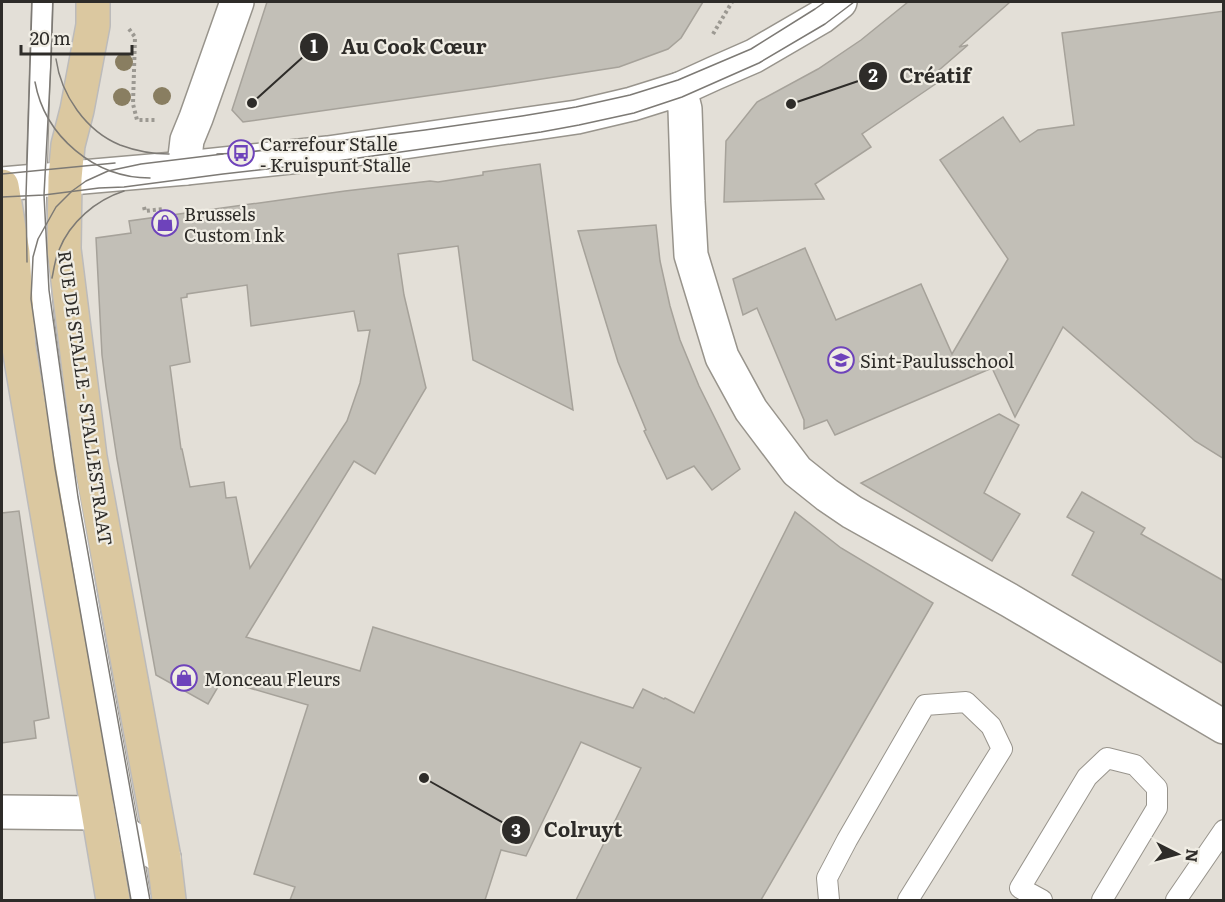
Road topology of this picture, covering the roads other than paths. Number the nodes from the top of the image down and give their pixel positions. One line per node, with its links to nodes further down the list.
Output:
1 (42, 2): 7 (lane, RUE DE STALLE - STALLESTRAAT)
2 (93, 2): 7 (main road, RUE DE STALLE - STALLESTRAAT)
3 (237, 2): 6 (street)
4 (824, 7): 5 (street)
5 (680, 89): 6 (street); 9 (street)
6 (186, 168): 7 (street)
7 (51, 180): 8 (street); 13 (lane, RUE DE STALLE - STALLESTRAAT); 14 (main road, RUE DE STALLE - STALLESTRAAT)
8 (2, 185): 11 (main road)
9 (1224, 727)
10 (2, 812): 11 (street)
11 (99, 813): 13 (street); 15 (main road)
12 (1224, 830): 22 (lane)
13 (130, 837): 14 (street); 16 (lane, RUE DE STALLE - STALLESTRAAT)
14 (164, 858): 17 (main road, RUE DE STALLE - STALLESTRAAT)
15 (113, 900)
16 (141, 900)
17 (169, 900)
18 (829, 900): 19 (lane)
19 (908, 900)
20 (1042, 900): 21 (lane)
21 (1102, 900)
22 (1176, 900)

